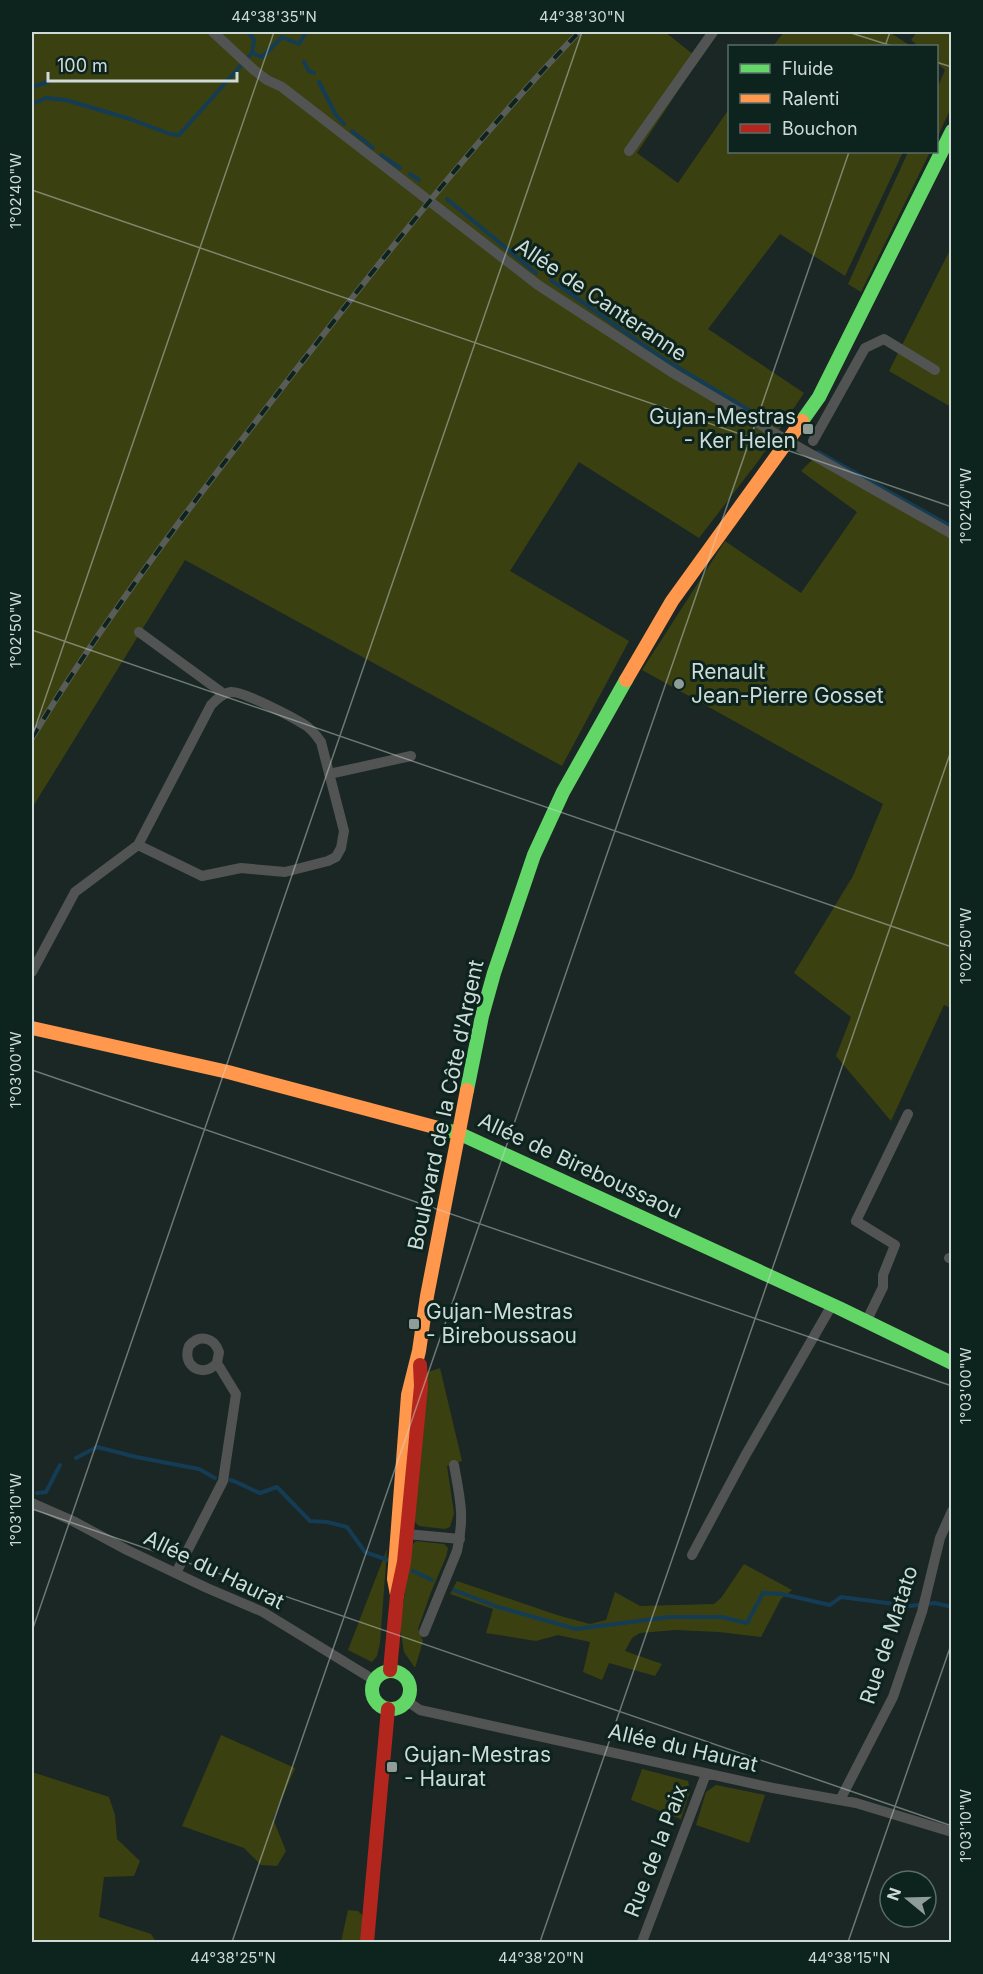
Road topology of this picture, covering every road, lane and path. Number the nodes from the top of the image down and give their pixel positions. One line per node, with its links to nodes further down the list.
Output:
1 (213, 32): 8 (street, Allée de Canteranne)
2 (713, 32): 4 (street)
3 (951, 131): 5 (main road, Boulevard de la Côte d'Argent)
4 (629, 151)
5 (848, 340): 6 (street); 8 (main road, Boulevard de la Côte d'Argent)
6 (865, 348): 7 (street); 9 (street)
7 (935, 370)
8 (788, 441): 10 (street, Allée de Canteranne); 19 (main road, Boulevard de la Côte d'Argent)
9 (813, 441)
10 (951, 534)
11 (139, 632): 12 (street)
12 (224, 694): 14 (street); 15 (street)
13 (411, 756): 14 (street)
14 (329, 774): 15 (street)
15 (138, 845): 16 (street)
16 (32, 972)
17 (32, 1028): 19 (main road, Allée de Bireboussaou)
18 (908, 1114): 21 (street)
19 (458, 1133): 20 (main road, Allée de Bireboussaou); 27 (main road, Boulevard de la Côte d'Argent)
20 (832, 1305): 21 (main road, Allée de Bireboussaou); 29 (street)
21 (867, 1322): 23 (main road, Allée de Bireboussaou)
22 (217, 1363): 30 (street)
23 (951, 1364)
24 (454, 1465): 28 (street)
25 (32, 1503): 30 (street, Allée du Haurat)
26 (951, 1511): 37 (street, Rue de Matato)
27 (402, 1533): 28 (street); 32 (main road, Boulevard de la Côte d'Argent)
28 (460, 1539): 31 (street)
29 (692, 1555)
30 (176, 1573): 33 (street, Allée du Haurat)
31 (424, 1632)
32 (390, 1671): 33 (main road); 34 (main road)
33 (374, 1680): 35 (main road)
34 (407, 1701): 35 (main road); 36 (street, Allée du Haurat)
35 (388, 1709): 39 (main road)
36 (706, 1773): 37 (street, Allée du Haurat); 40 (street, Rue de la Paix)
37 (840, 1800): 38 (street, Allée du Haurat)
38 (951, 1832)
39 (367, 1942)
40 (642, 1942)

